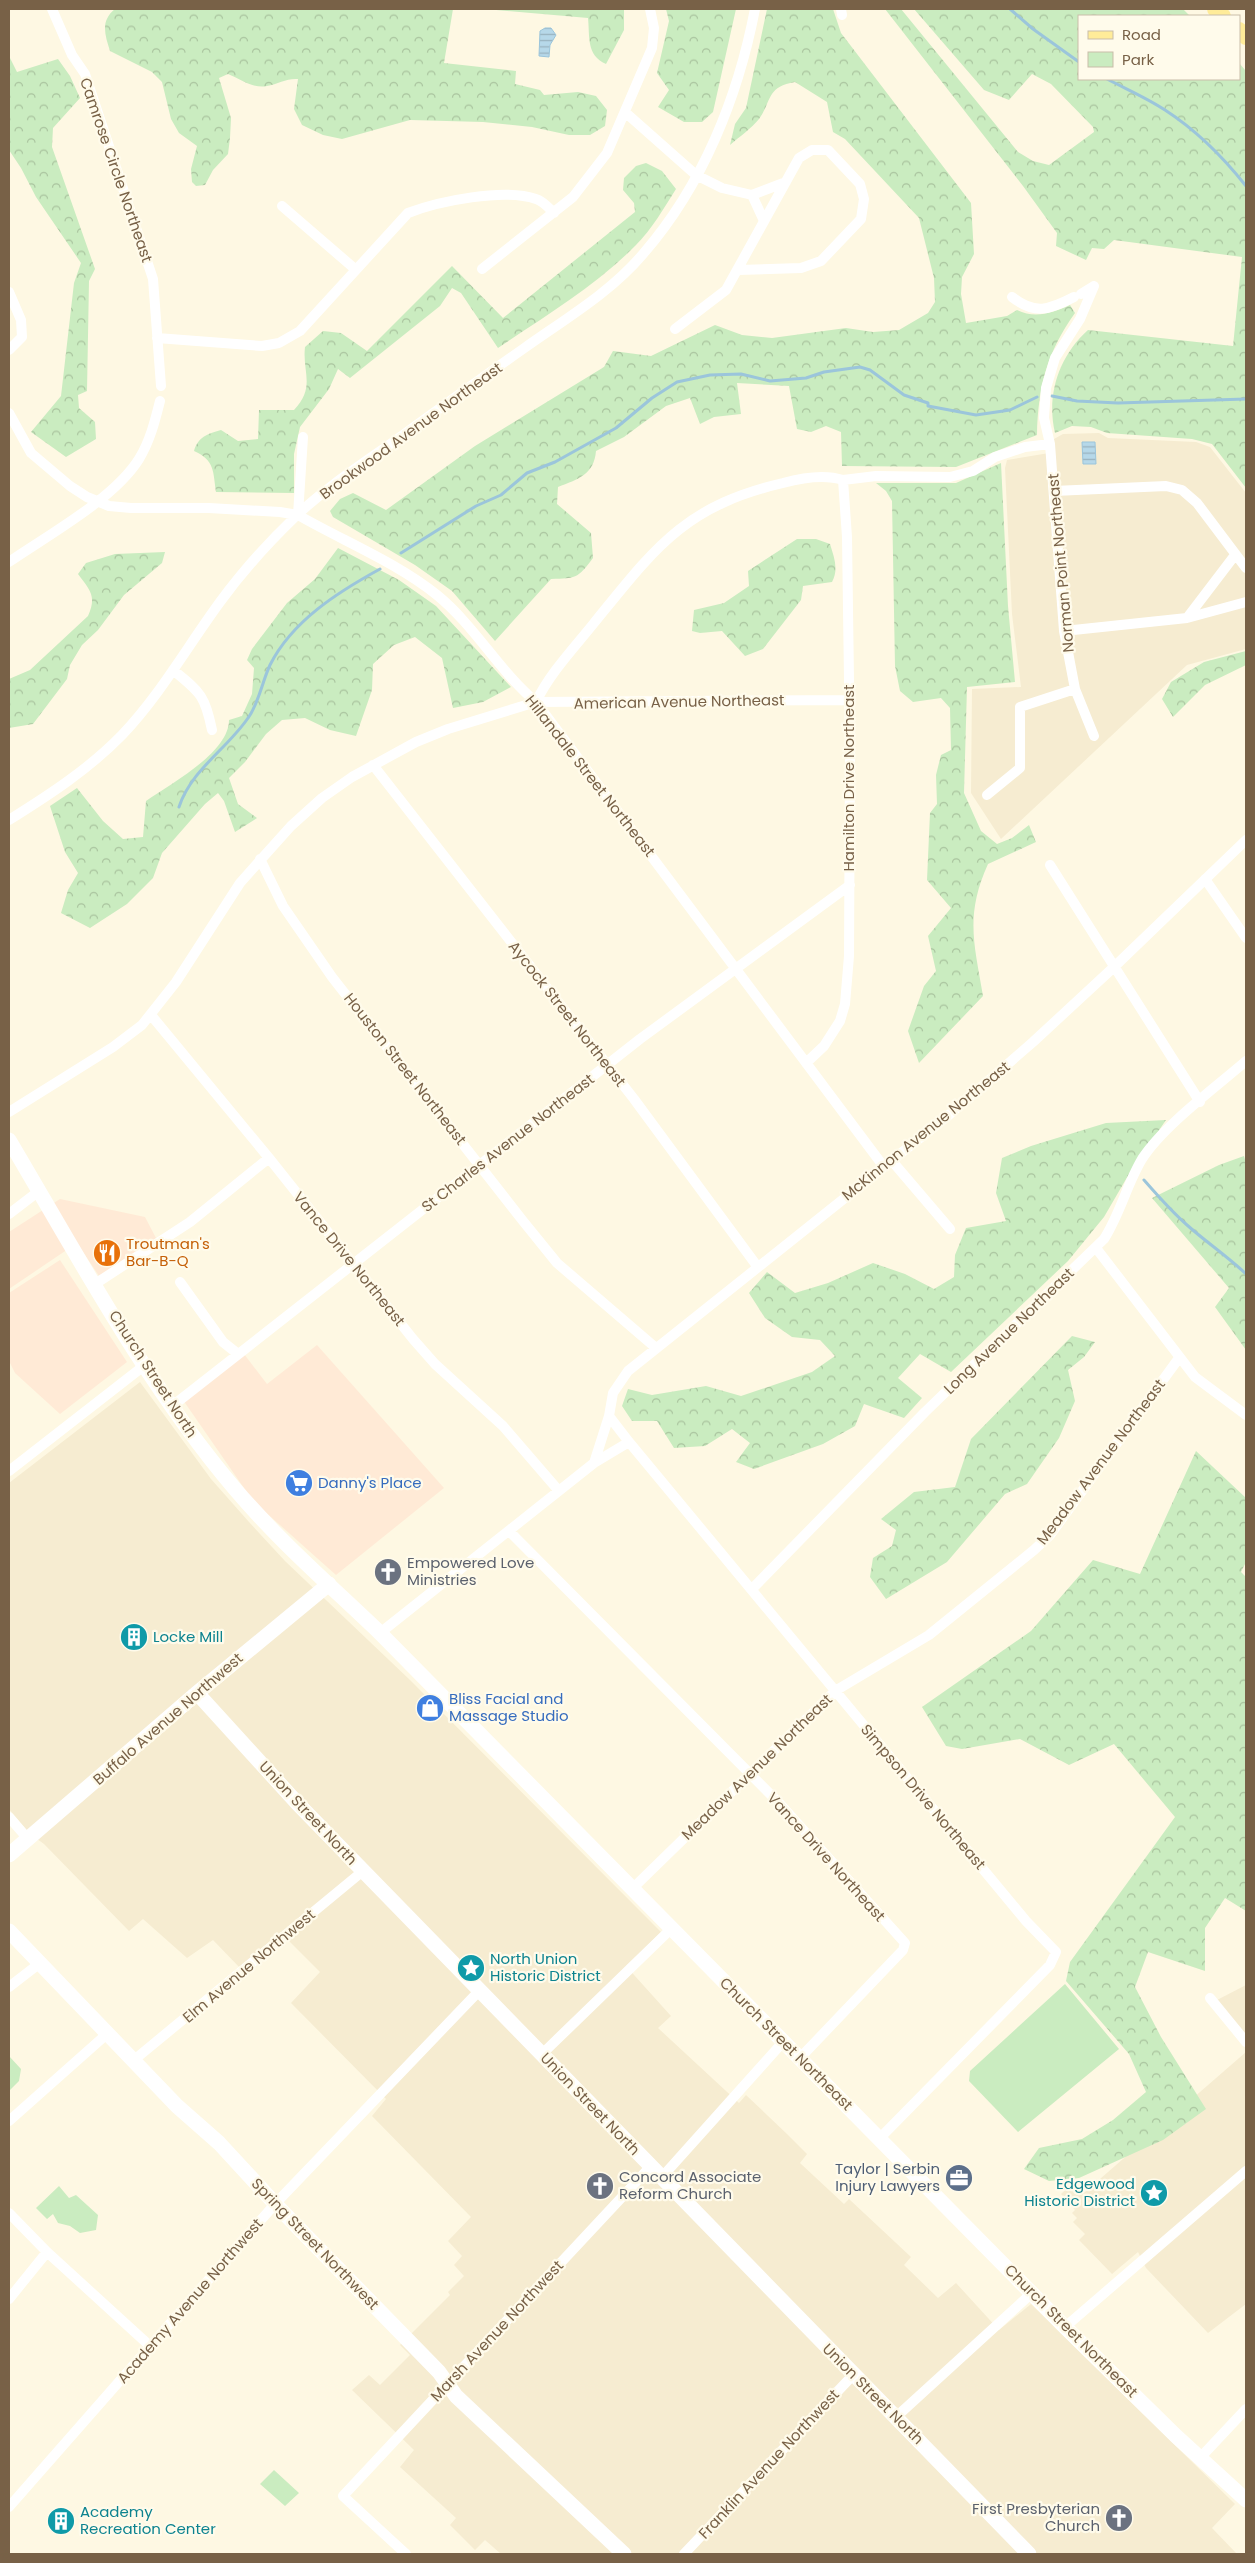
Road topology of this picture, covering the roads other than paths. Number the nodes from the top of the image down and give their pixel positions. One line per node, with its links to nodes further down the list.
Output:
1 (52, 9): 17 (street, Camrose Circle Northeast)
2 (650, 9): 4 (street)
3 (755, 9): 5 (street, Brookwood Avenue Northeast)
4 (626, 113): 5 (street); 9 (street)
5 (696, 175): 7 (street); 27 (street, Brookwood Avenue Northeast)
6 (786, 182): 7 (street); 10 (street); 13 (street)
7 (752, 195): 10 (street)
8 (282, 206): 11 (street)
9 (554, 213): 11 (street); 12 (street)
10 (764, 221): 13 (street)
11 (355, 269): 17 (street)
12 (482, 269)
13 (738, 270): 16 (street)
14 (9, 292): 18 (street)
15 (1012, 297): 23 (street, Norman Point Northeast)
16 (675, 330)
17 (157, 338): 19 (street, Camrose Circle Northeast)
18 (9, 350)
19 (161, 386)
20 (160, 401): 26 (street)
21 (9, 412): 26 (street, Hillandale Street Northeast)
22 (303, 438): 27 (street)
23 (1050, 444): 24 (street); 25 (street, Norman Point Northeast)
24 (843, 480): 36 (street, Hamilton Drive Northeast); 37 (street)
25 (1054, 491): 28 (street); 33 (street, Norman Point Northeast)
26 (97, 501): 27 (street, Hillandale Street Northeast); 29 (street)
27 (298, 515): 34 (street, Brookwood Avenue Northeast); 37 (street, Hillandale Street Northeast)
28 (1235, 555): 30 (street); 32 (street)
29 (9, 562)
30 (1246, 568)
31 (1246, 602): 32 (street)
32 (1186, 618): 33 (street)
33 (1064, 631): 35 (street, Norman Point Northeast)
34 (173, 670): 38 (street); 42 (street, Brookwood Avenue Northeast)
35 (1075, 689): 39 (street, Norman Point Northeast); 41 (street)
36 (849, 700): 37 (street, American Avenue Northeast); 47 (street, Hamilton Drive Northeast)
37 (536, 702): 40 (street, American Avenue Northeast); 50 (street, Hillandale Street Northeast)
38 (212, 730)
39 (1094, 736)
40 (373, 765): 44 (street, American Avenue Northeast); 54 (street, Aycock Street Northeast)
41 (987, 796)
42 (9, 820)
43 (1246, 840): 46 (street, McKinnon Avenue Northeast)
44 (260, 859): 51 (street, American Avenue Northeast); 60 (street, Houston Street Northeast)
45 (1050, 865): 49 (street)
46 (1206, 879): 48 (street); 49 (street, McKinnon Avenue Northeast)
47 (850, 885): 50 (street, St Charles Avenue Northeast); 53 (street, Hamilton Drive Northeast)
48 (1246, 938)
49 (1114, 967): 55 (street); 59 (street, McKinnon Avenue Northeast)
50 (736, 968): 53 (street, Hillandale Street Northeast); 54 (street, St Charles Avenue Northeast)
51 (151, 1015): 56 (street, American Avenue Northeast); 58 (street, Vance Drive Northeast)
52 (1246, 1061): 55 (street, Long Avenue Northeast)
53 (806, 1063): 59 (street, Hillandale Street Northeast)
54 (607, 1065): 60 (street, St Charles Avenue Northeast); 66 (street, Aycock Street Northeast)
55 (1200, 1102): 64 (street, Long Avenue Northeast)
56 (9, 1112)
57 (9, 1140): 61 (street, Church Street North)
58 (269, 1158): 65 (street, Vance Drive Northeast); 68 (street)
59 (888, 1164): 63 (street, Hillandale Street Northeast); 66 (street, McKinnon Avenue Northeast)
60 (480, 1165): 65 (street, St Charles Avenue Northeast); 69 (street, Houston Street Northeast)
61 (39, 1191): 62 (street); 68 (street, Church Street North)
62 (9, 1214)
63 (950, 1228)
64 (1096, 1248): 71 (street); 82 (street, Long Avenue Northeast)
65 (353, 1263): 70 (street, St Charles Avenue Northeast); 79 (street, Vance Drive Northeast)
66 (758, 1266): 69 (street, McKinnon Avenue Northeast)
67 (180, 1282): 70 (street)
68 (95, 1284): 72 (street, Church Street North)
69 (656, 1348): 75 (street, McKinnon Avenue Northeast)
70 (238, 1354): 73 (street, St Charles Avenue Northeast)
71 (1180, 1358): 74 (street); 84 (street, Meadow Avenue Northeast)
72 (145, 1365): 73 (street, Church Street North); 78 (street)
73 (171, 1407): 81 (street, Church Street North)
74 (1246, 1415)
75 (609, 1416): 76 (street); 77 (street, McKinnon Avenue Northeast)
76 (628, 1442): 77 (street); 82 (street, Simpson Drive Northeast)
77 (594, 1463): 79 (street)
78 (9, 1471)
79 (559, 1491): 80 (street)
80 (509, 1532): 83 (street); 86 (street, Vance Drive Northeast)
81 (329, 1584): 83 (street, Church Street Northeast); 85 (street, Buffalo Avenue Northwest)
82 (752, 1590): 84 (street, Simpson Drive Northeast)
83 (380, 1633): 91 (street, Church Street Northeast)
84 (835, 1691): 86 (street, Meadow Avenue Northeast); 105 (street, Simpson Drive Northeast)
85 (197, 1693): 88 (street, Buffalo Avenue Northwest); 90 (street, Union Street North)
86 (749, 1774): 91 (street, Meadow Avenue Northeast); 102 (street, Vance Drive Northeast)
87 (9, 1817): 88 (street)
88 (28, 1839): 89 (street, Buffalo Avenue Northwest)
89 (9, 1856)
90 (363, 1871): 96 (street, Union Street North); 103 (street, Elm Avenue Northwest)
91 (632, 1889): 92 (street, Church Street Northeast)
92 (671, 1929): 99 (street, Church Street Northeast); 101 (street)
93 (9, 1931): 94 (street, Spring Street Northwest)
94 (40, 1963): 95 (street); 98 (street, Spring Street Northwest)
95 (9, 1987)
96 (480, 1990): 101 (street, Union Street North); 109 (street, Academy Avenue Northwest)
97 (1210, 1998): 100 (street)
98 (108, 2033): 103 (street, Spring Street Northwest); 104 (street)
99 (783, 2042): 102 (street, Church Street Northeast); 108 (street)
100 (1246, 2042)
101 (542, 2054): 106 (street, Union Street North)
102 (799, 2059): 105 (street, Church Street Northeast)
103 (134, 2060): 109 (street, Spring Street Northwest)
104 (9, 2121)
105 (880, 2138): 112 (street, Church Street Northeast)
106 (651, 2166): 108 (street, Union Street North); 117 (street, Marsh Avenue Northwest)
107 (1246, 2171): 114 (street)
108 (662, 2177): 116 (street, Union Street North)
109 (275, 2204): 115 (street, Academy Avenue Northwest); 117 (street, Spring Street Northwest)
110 (9, 2213): 111 (street)
111 (47, 2252): 113 (street); 115 (street)
112 (1033, 2292): 114 (street, Church Street Northeast); 119 (street)
113 (9, 2299)
114 (1065, 2327): 120 (street, Church Street Northeast)
115 (150, 2346): 122 (street, Academy Avenue Northwest)
116 (854, 2374): 119 (street, Union Street North); 125 (street, Franklin Avenue Northwest)
117 (448, 2384): 123 (street, Marsh Avenue Northwest); 124 (street, Spring Street Northwest)
118 (1246, 2409): 120 (street)
119 (896, 2416): 126 (street, Union Street North)
120 (1200, 2458): 121 (street, Church Street Northeast)
121 (1246, 2500)
122 (9, 2507)
123 (406, 2554)
124 (624, 2554)
125 (684, 2554)
126 (1029, 2554)

